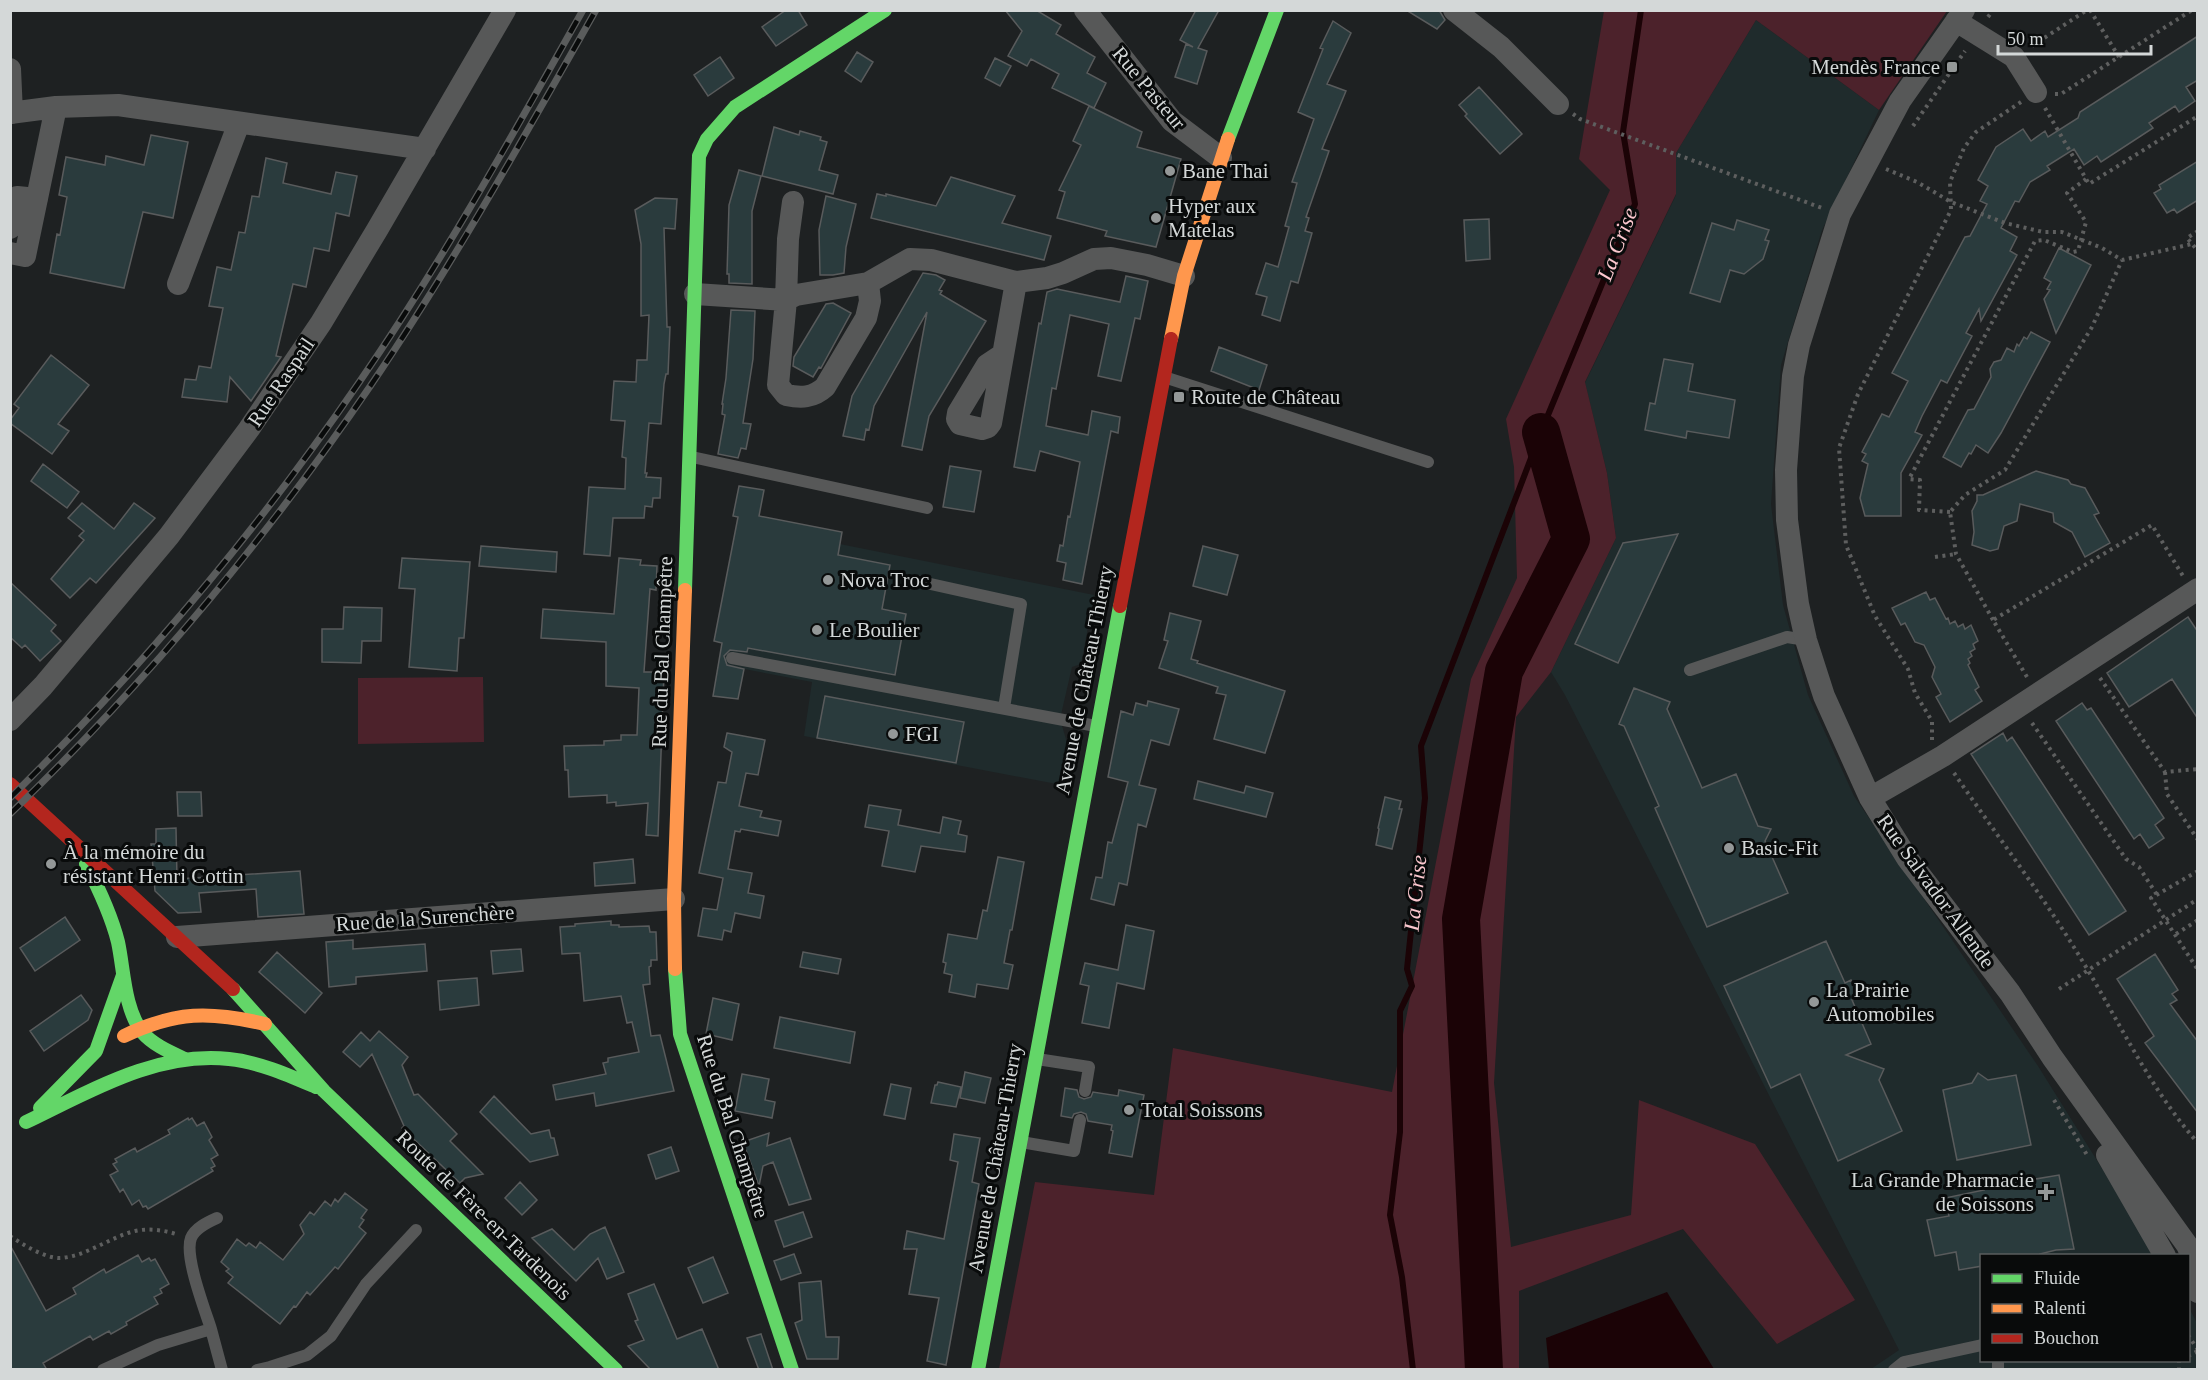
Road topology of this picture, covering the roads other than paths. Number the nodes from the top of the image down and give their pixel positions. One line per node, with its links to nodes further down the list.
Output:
1 (505, 10): 13 (street, Rue Raspail)
2 (885, 10): 23 (main road, Rue du Bal Champêtre)
3 (1085, 10): 14 (street, Rue Pasteur)
4 (1276, 10): 14 (main road, Avenue de Château-Thierry)
5 (1454, 10): 9 (street)
6 (1960, 16): 8 (street); 32 (street, Rue Salvador Allende)
7 (10, 69): 11 (street)
8 (2036, 92)
9 (1558, 104)
10 (56, 107): 11 (street); 12 (street); 15 (street)
11 (11, 113)
12 (239, 123): 13 (street); 22 (street)
13 (425, 149): 36 (street, Rue Raspail)
14 (1221, 158): 19 (main road, Avenue de Château-Thierry)
15 (37, 199): 17 (street); 18 (street)
16 (793, 202): 24 (street)
17 (10, 228)
18 (10, 253)
19 (1184, 276): 21 (street); 26 (main road, Avenue de Château-Thierry)
20 (868, 282): 21 (street); 24 (street); 24 (street)
21 (1016, 282): 25 (street)
22 (178, 284)
23 (695, 294): 24 (street); 27 (main road, Rue du Bal Champêtre)
24 (786, 300)
25 (1002, 355)
26 (1163, 377): 28 (lane); 37 (main road, Avenue de Château-Thierry)
27 (690, 457): 29 (lane); 41 (main road, Rue du Bal Champêtre)
28 (1428, 462)
29 (927, 508)
30 (917, 580): 35 (lane)
31 (2195, 590): 39 (street)
32 (1806, 640): 34 (lane); 39 (street, Rue Salvador Allende)
33 (732, 658): 35 (lane)
34 (1690, 670)
35 (1004, 708): 37 (lane)
36 (10, 720)
37 (1097, 726): 55 (main road, Avenue de Château-Thierry)
38 (10, 784): 40 (main road, Route de Fère-en-Tardenois)
39 (1870, 798): 54 (street, Rue Salvador Allende)
40 (76, 846): 43 (main road, Route de Fère-en-Tardenois); 45 (main road, Route de Fère-en-Tardenois)
41 (674, 899): 43 (street, Rue de la Surenchère); 73 (main road, Rue du Bal Champêtre)
42 (146, 931): 43 (main road)
43 (170, 932): 47 (main road, Route de Fère-en-Tardenois)
44 (134, 940): 45 (main road)
45 (121, 955): 46 (main road, Route de Fère-en-Tardenois)
46 (123, 975): 50 (main road, Route de Fère-en-Tardenois); 53 (main road, Route de Fère-en-Tardenois)
47 (228, 983): 48 (main road); 49 (main road, Route de Fère-en-Tardenois)
48 (223, 1015): 49 (main road); 50 (main road); 51 (main road)
49 (265, 1024): 57 (main road, Route de Fère-en-Tardenois)
50 (139, 1028): 53 (main road); 56 (main road, Route de Fère-en-Tardenois)
51 (216, 1029)
52 (204, 1044): 56 (main road, Route de Fère-en-Tardenois)
53 (96, 1051): 56 (main road, Route de Fère-en-Tardenois)
54 (2052, 1057): 62 (street, Rue Salvador Allende); 66 (street, Rue Salvador Allende)
55 (1035, 1058): 58 (lane); 60 (main road, Avenue de Château-Thierry)
56 (185, 1059): 57 (main road, Route de Fère-en-Tardenois)
57 (324, 1091): 72 (main road, Route de Fère-en-Tardenois)
58 (1085, 1091)
59 (1080, 1120): 60 (lane)
60 (1020, 1142): 74 (main road, Avenue de Château-Thierry)
61 (217, 1218): 67 (lane)
62 (2147, 1226): 64 (street); 65 (street, Rue Salvador Allende)
63 (416, 1230): 71 (lane)
64 (2156, 1254)
65 (2164, 1254)
66 (2198, 1271)
67 (211, 1329): 69 (lane); 70 (lane)
68 (1980, 1345): 75 (lane)
69 (103, 1370)
70 (222, 1370)
71 (256, 1370)
72 (616, 1370)
73 (792, 1370)
74 (978, 1370)
75 (1894, 1370)

